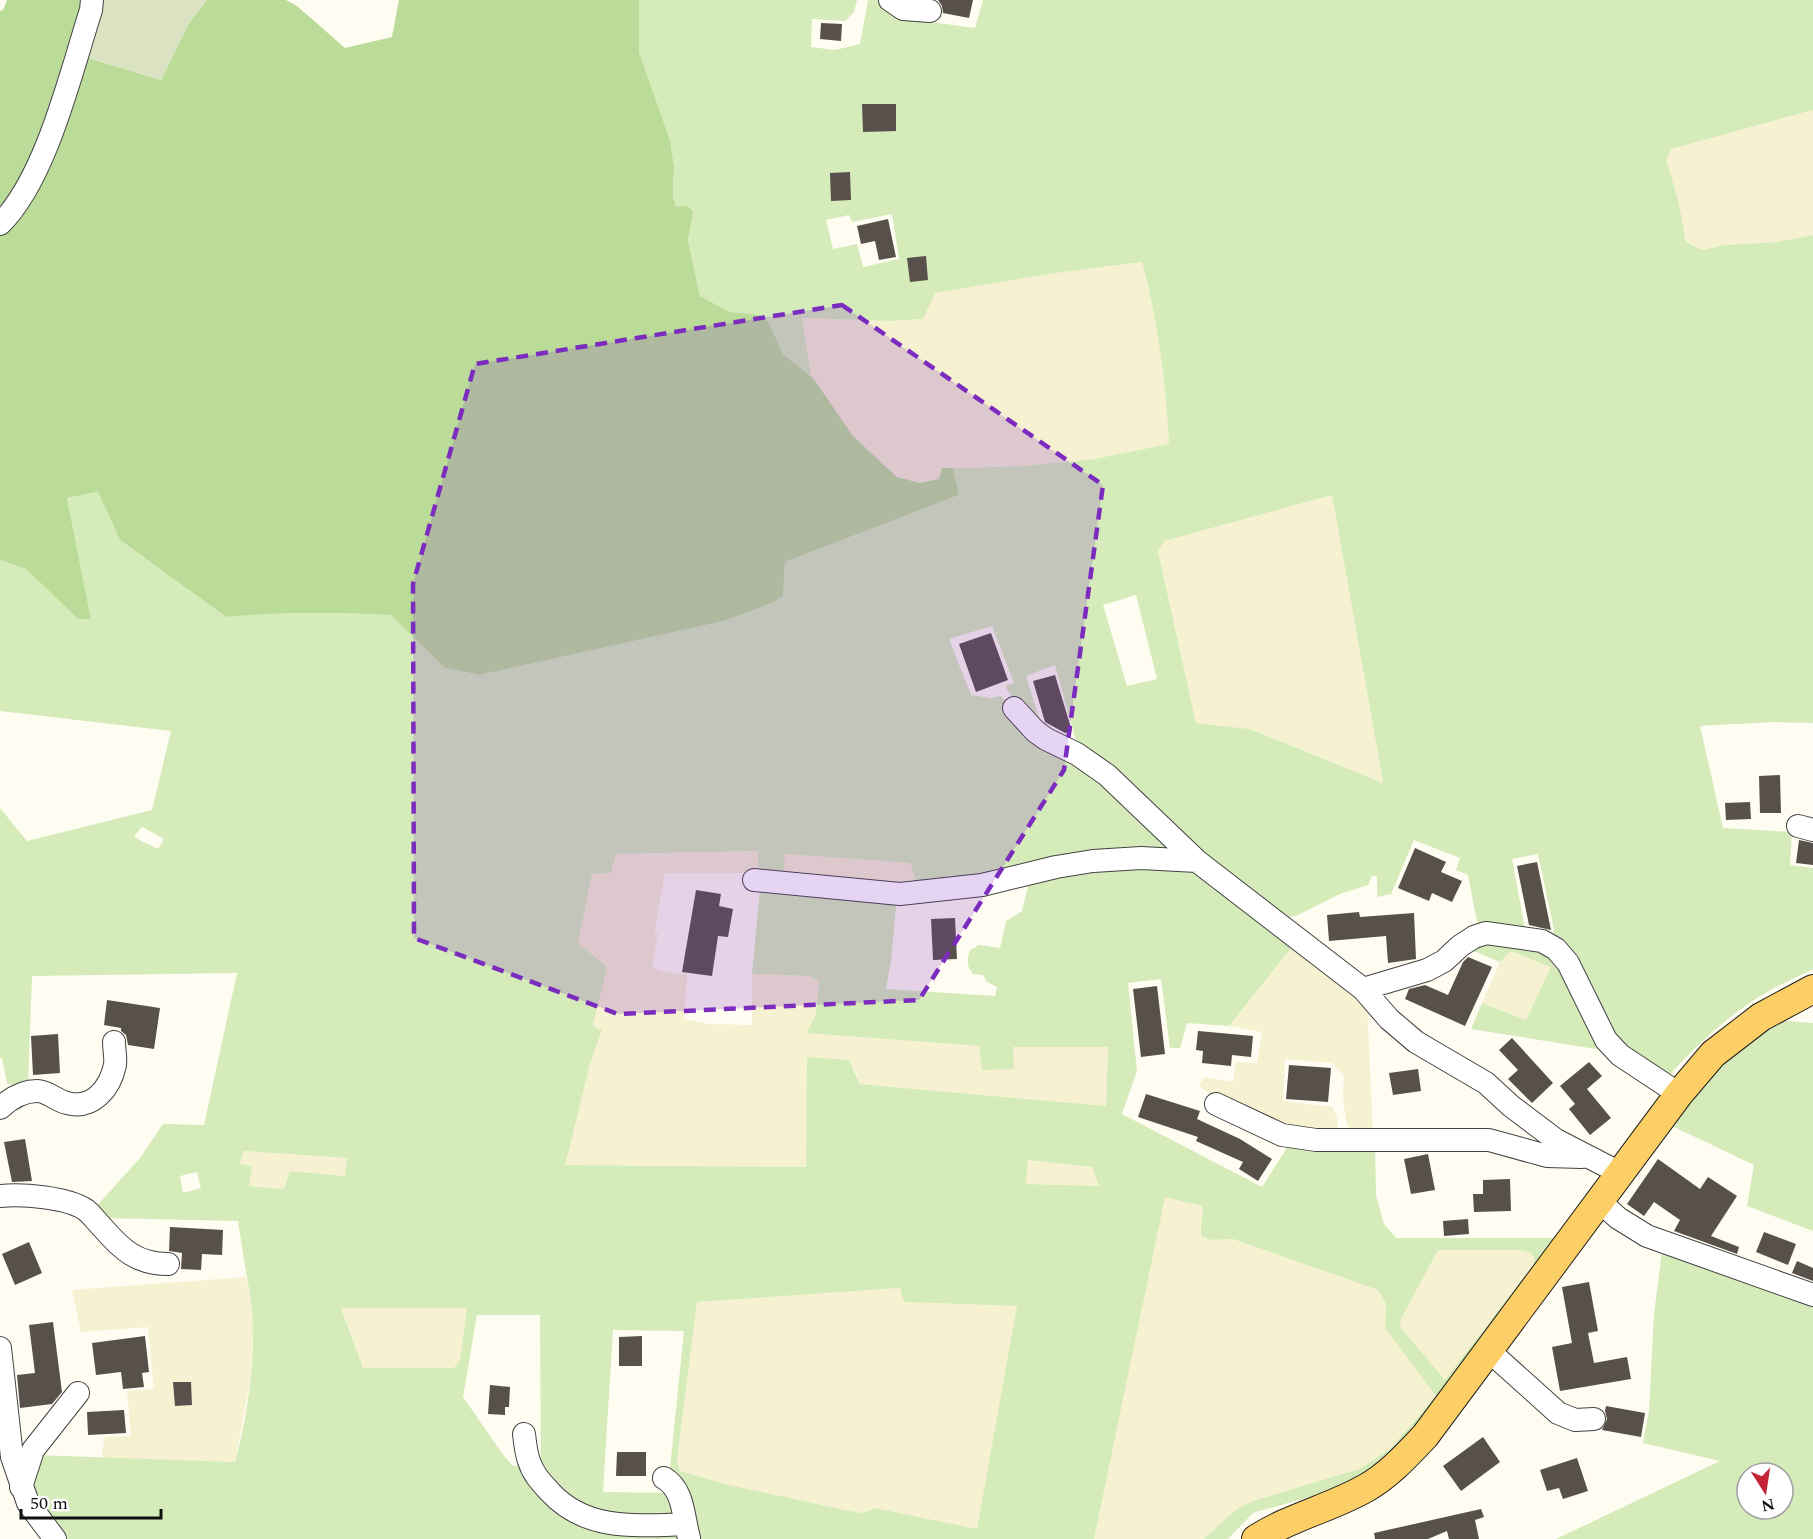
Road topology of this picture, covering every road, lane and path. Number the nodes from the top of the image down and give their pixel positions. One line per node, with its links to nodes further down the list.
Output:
1 (92, 0): 4 (street)
2 (890, 0): 3 (street)
3 (930, 11)
4 (0, 224)
5 (1014, 708): 6 (street)
6 (1197, 861): 7 (street); 8 (street)
7 (754, 880)
8 (1363, 988): 11 (street); 14 (street)
9 (1813, 989): 11 (main road)
10 (114, 1042): 13 (street)
11 (1679, 1094): 15 (main road)
12 (1216, 1104): 14 (street)
13 (0, 1108)
14 (1592, 1157): 15 (street)
15 (1620, 1173): 17 (main road)
16 (0, 1196): 18 (street)
17 (1599, 1201): 19 (street); 21 (main road)
18 (168, 1264)
19 (1813, 1295)
20 (0, 1348): 26 (street)
21 (1488, 1350): 23 (street); 29 (main road)
22 (78, 1394): 26 (street)
23 (1594, 1419)
24 (524, 1434): 27 (street)
25 (664, 1479): 27 (street)
26 (21, 1487): 28 (street)
27 (687, 1531)
28 (55, 1539)
29 (1256, 1539)

